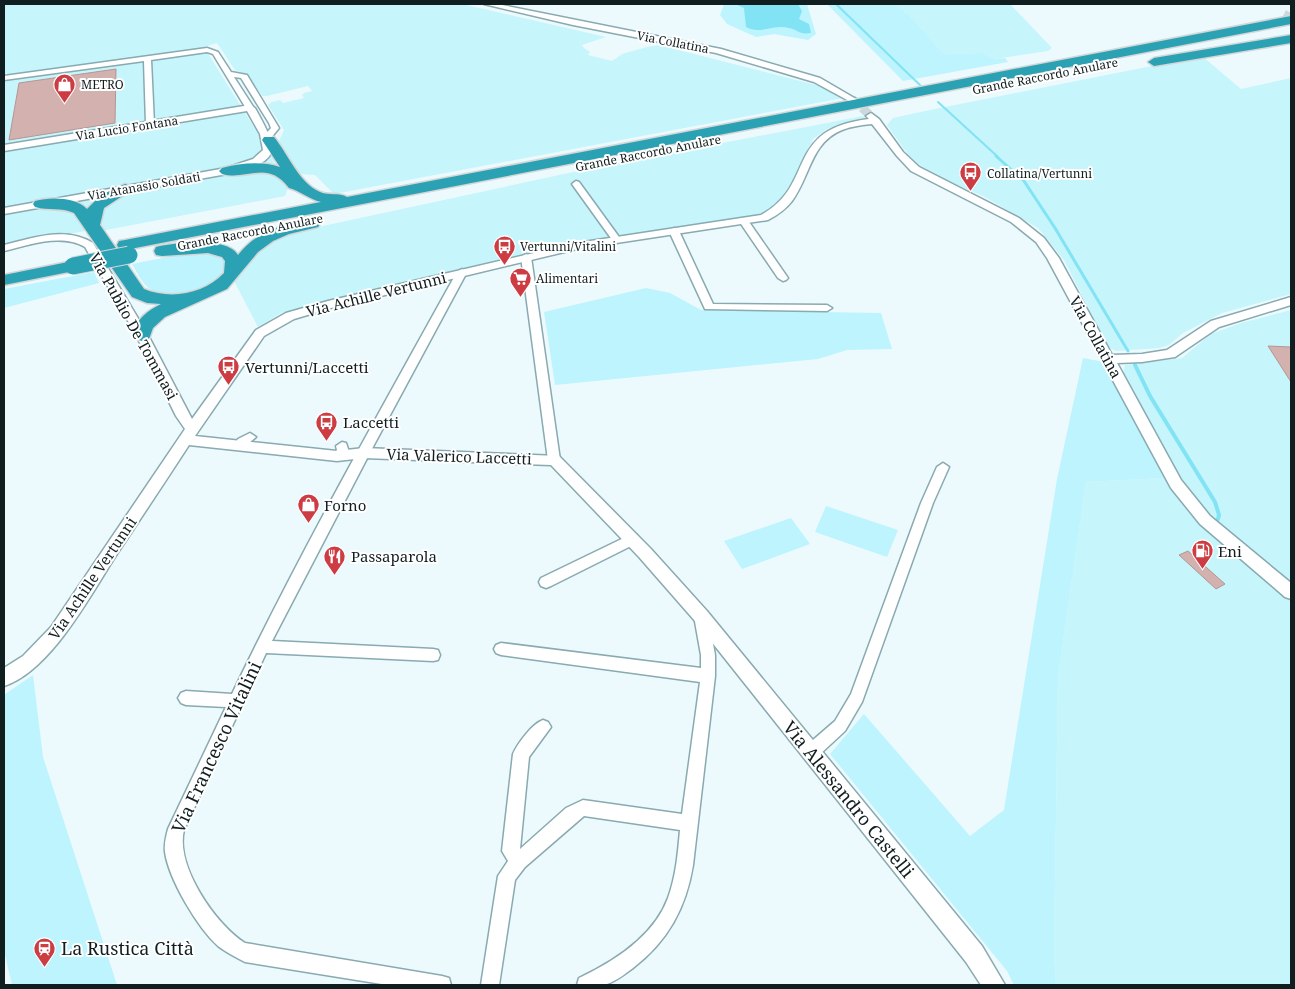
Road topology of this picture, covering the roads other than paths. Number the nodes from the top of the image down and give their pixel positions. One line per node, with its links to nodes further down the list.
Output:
1 (488, 4): 10 (street, Via Collatina)
2 (1289, 21): 6 (highway, Grande Raccordo Anulare); 9 (highway, Grande Raccordo Anulare)
3 (1291, 39): 5 (highway)
4 (147, 58): 7 (street); 8 (street); 13 (street)
5 (1144, 64)
6 (1090, 65): 9 (highway); 18 (highway, Grande Raccordo Anulare)
7 (229, 74): 11 (street); 14 (street)
8 (4, 78)
9 (1036, 78): 21 (highway, Grande Raccordo Anulare)
10 (852, 99)
11 (250, 108): 13 (street, Via Lucio Fontana); 14 (street)
12 (874, 118): 23 (street, Via Achille Vertunni); 41 (street, Via Collatina)
13 (150, 124): 15 (street, Via Lucio Fontana)
14 (268, 139): 16 (street, Via Atanasio Soldati); 18 (highway)
15 (4, 148)
16 (227, 171): 19 (street, Via Atanasio Soldati); 26 (highway)
17 (576, 184): 27 (street)
18 (438, 185): 26 (highway, Grande Raccordo Anulare)
19 (126, 189): 20 (street, Via Atanasio Soldati); 24 (highway)
20 (41, 204): 22 (street, Via Atanasio Soldati); 24 (highway)
21 (388, 205): 29 (highway, Grande Raccordo Anulare); 33 (highway)
22 (4, 212)
23 (744, 221): 25 (street, Via Achille Vertunni); 35 (street)
24 (92, 225): 37 (highway)
25 (674, 231): 27 (street, Via Achille Vertunni); 39 (street)
26 (194, 232): 29 (highway, Grande Raccordo Anulare)
27 (616, 239): 30 (street, Via Achille Vertunni)
28 (4, 248): 40 (street, Via Publio De Tommasi)
29 (132, 251): 31 (highway, Grande Raccordo Anulare, bridge); 33 (highway)
30 (526, 258): 34 (street, Via Achille Vertunni); 44 (street)
31 (71, 261): 32 (highway, Grande Raccordo Anulare); 36 (highway, Grande Raccordo Anulare)
32 (4, 269)
33 (232, 272): 37 (highway)
34 (462, 272): 42 (street, Via Achille Vertunni); 43 (street, Via Francesco Vitalini)
35 (783, 278)
36 (4, 280)
37 (209, 291): 40 (highway)
38 (1291, 300): 41 (street)
39 (827, 308)
40 (142, 334): 42 (street, Via Publio De Tommasi)
41 (1107, 359): 48 (street, Via Collatina)
42 (190, 435): 43 (street, Via Valerico Laccetti); 54 (street, Via Achille Vertunni)
43 (364, 453): 44 (street, Via Valerico Laccetti); 50 (street, Via Francesco Vitalini)
44 (554, 460): 46 (street, Via Alessandro Castelli)
45 (943, 467): 58 (street)
46 (632, 539): 47 (street); 49 (street, Via Alessandro Castelli)
47 (546, 582)
48 (1291, 592)
49 (701, 616): 53 (street); 58 (street, Via Alessandro Castelli)
50 (262, 647): 52 (street, Via Francesco Vitalini); 56 (street, Via Francesco Vitalini)
51 (501, 649): 53 (street)
52 (433, 655)
53 (708, 676): 59 (street)
54 (4, 678)
55 (186, 698): 56 (street)
56 (236, 701): 61 (street, Via Francesco Vitalini)
57 (543, 727): 60 (street)
58 (812, 751): 64 (street, Via Alessandro Castelli)
59 (689, 823): 60 (street); 63 (street)
60 (519, 861): 62 (street)
61 (442, 985)
62 (490, 985)
63 (586, 985)
64 (994, 985)

